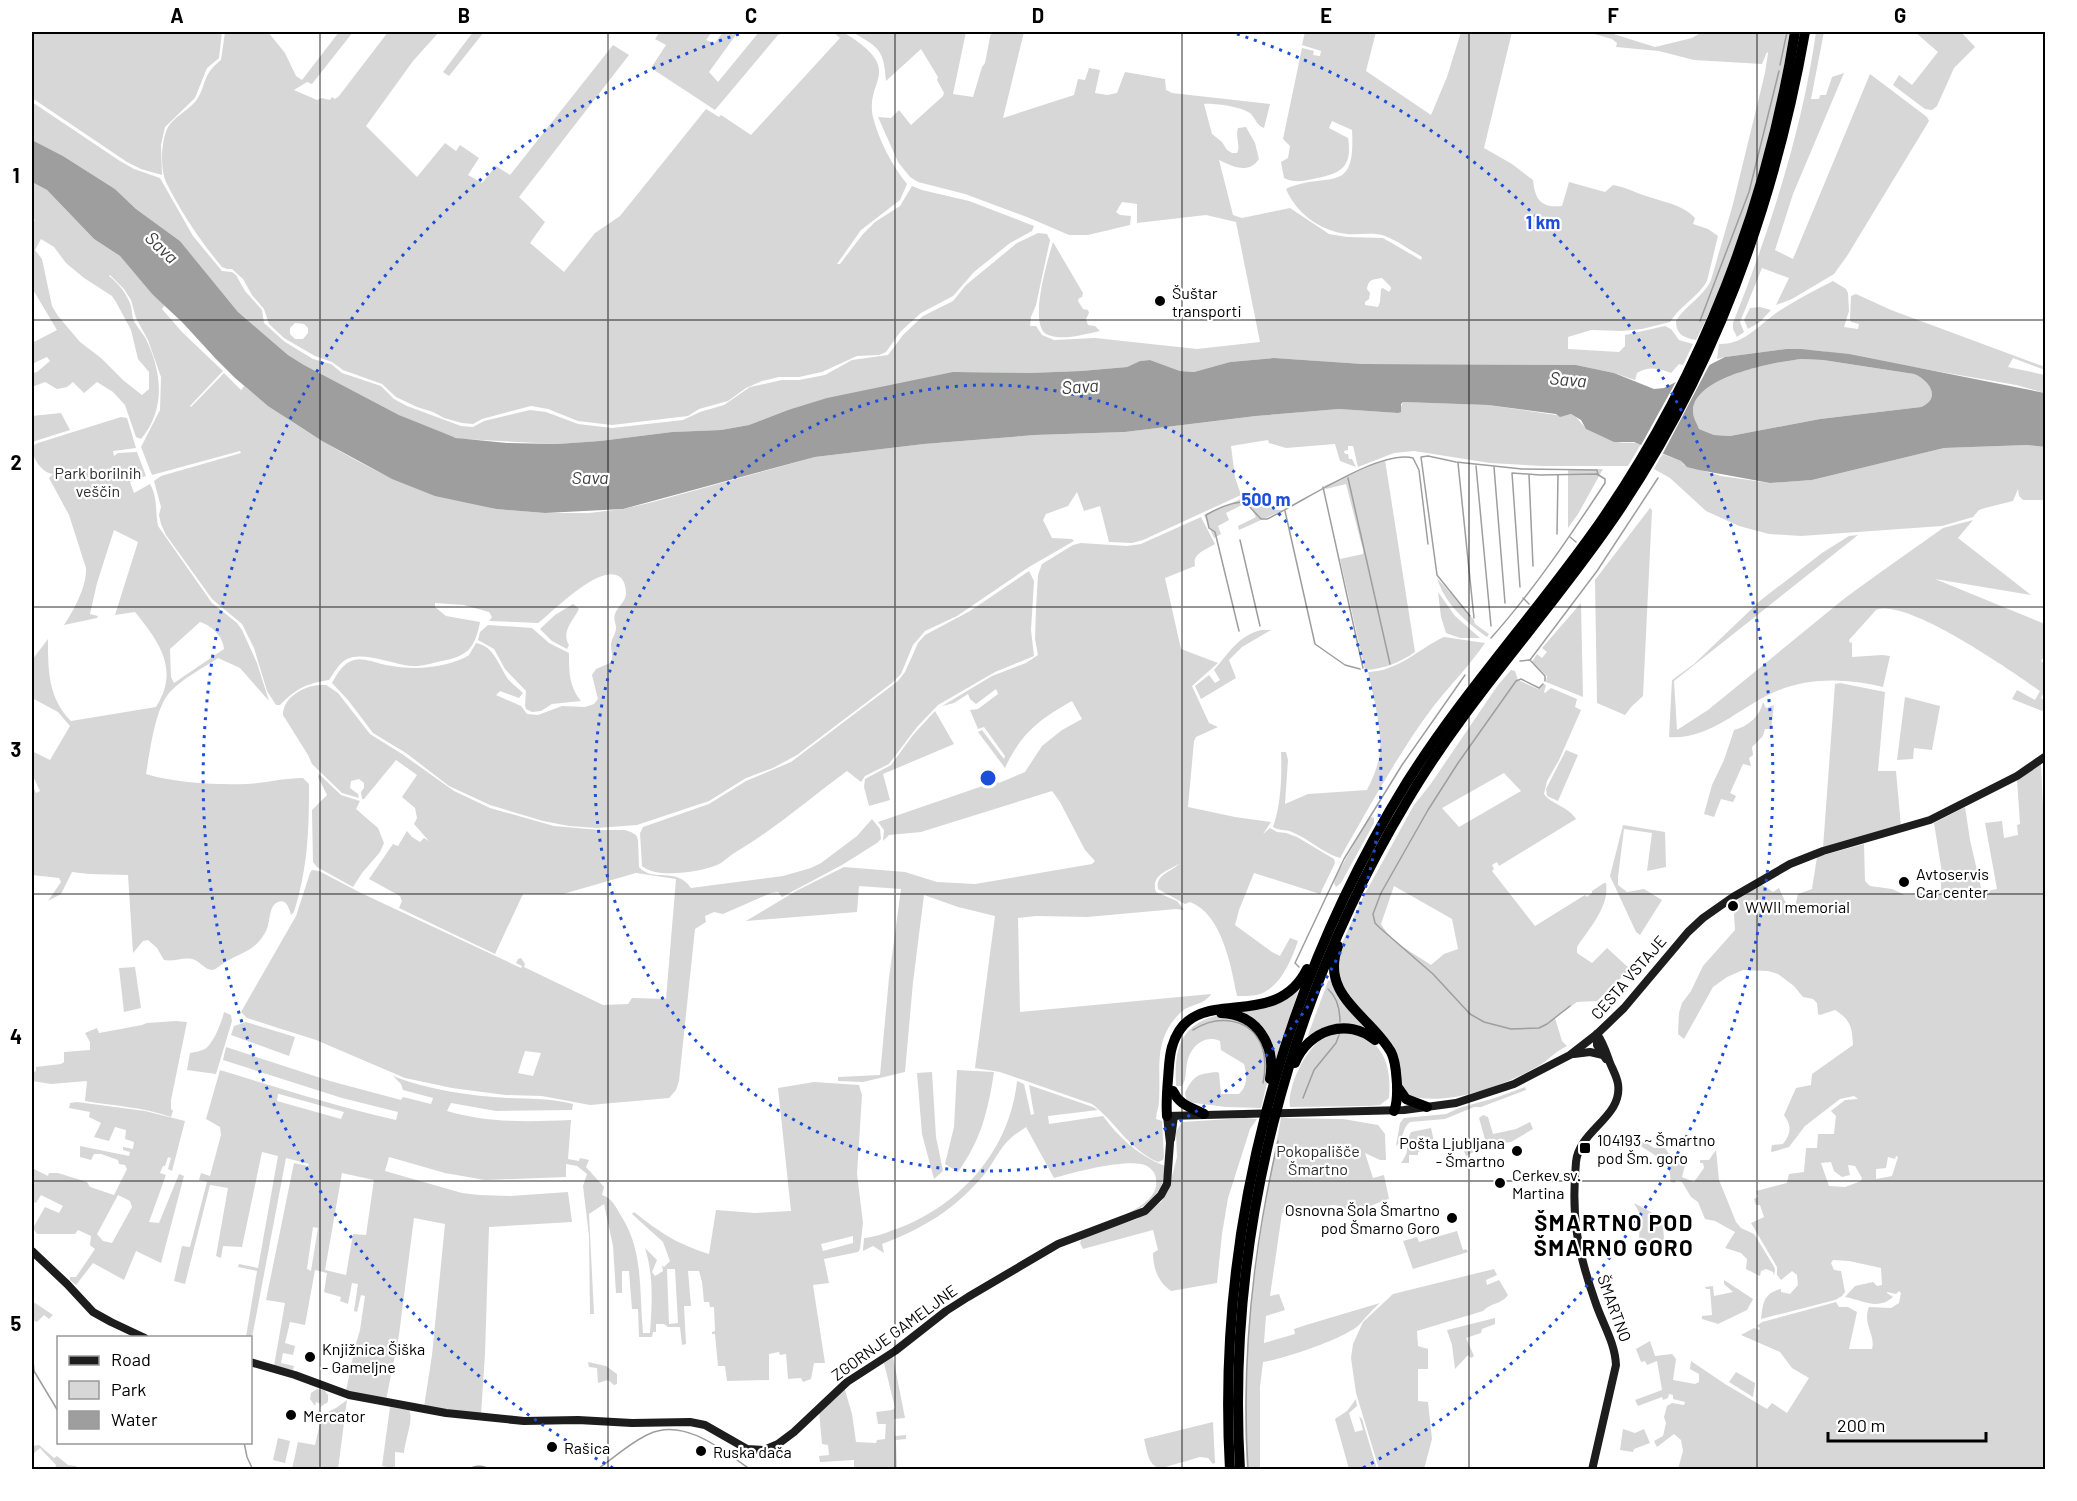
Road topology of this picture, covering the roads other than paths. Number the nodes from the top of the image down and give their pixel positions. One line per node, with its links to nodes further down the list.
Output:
1 (1795, 32): 3 (highway)
2 (1805, 32): 3 (highway)
3 (1709, 339): 4 (highway)
4 (1638, 472): 6 (highway); 7 (highway)
5 (2046, 756): 8 (street, CESTA VSTAJE)
6 (1345, 918): 12 (highway); 13 (highway)
7 (1325, 939): 18 (highway); 19 (highway)
8 (1598, 1034): 9 (street, CESTA VSTAJE); 10 (street); 11 (street, ŠMARTNO)
9 (1570, 1054): 10 (street); 15 (street, CESTA VSTAJE)
10 (1603, 1055): 11 (street)
11 (1611, 1064): 25 (street, ŠMARTNO)
12 (1284, 1084): 16 (highway); 24 (highway)
13 (1397, 1086): 15 (highway); 16 (highway)
14 (1173, 1091): 17 (highway); 18 (highway); 19 (highway)
15 (1427, 1107): 16 (street, CESTA VSTAJE)
16 (1394, 1111): 17 (street, CESTA VSTAJE)
17 (1204, 1114): 18 (street, CESTA VSTAJE)
18 (1170, 1116): 22 (street, ZGORNJE GAMELJNE)
19 (1264, 1118): 23 (highway)
20 (32, 1251): 21 (street)
21 (141, 1336)
22 (252, 1363)
23 (1230, 1470)
24 (1240, 1470)
25 (1592, 1470)

